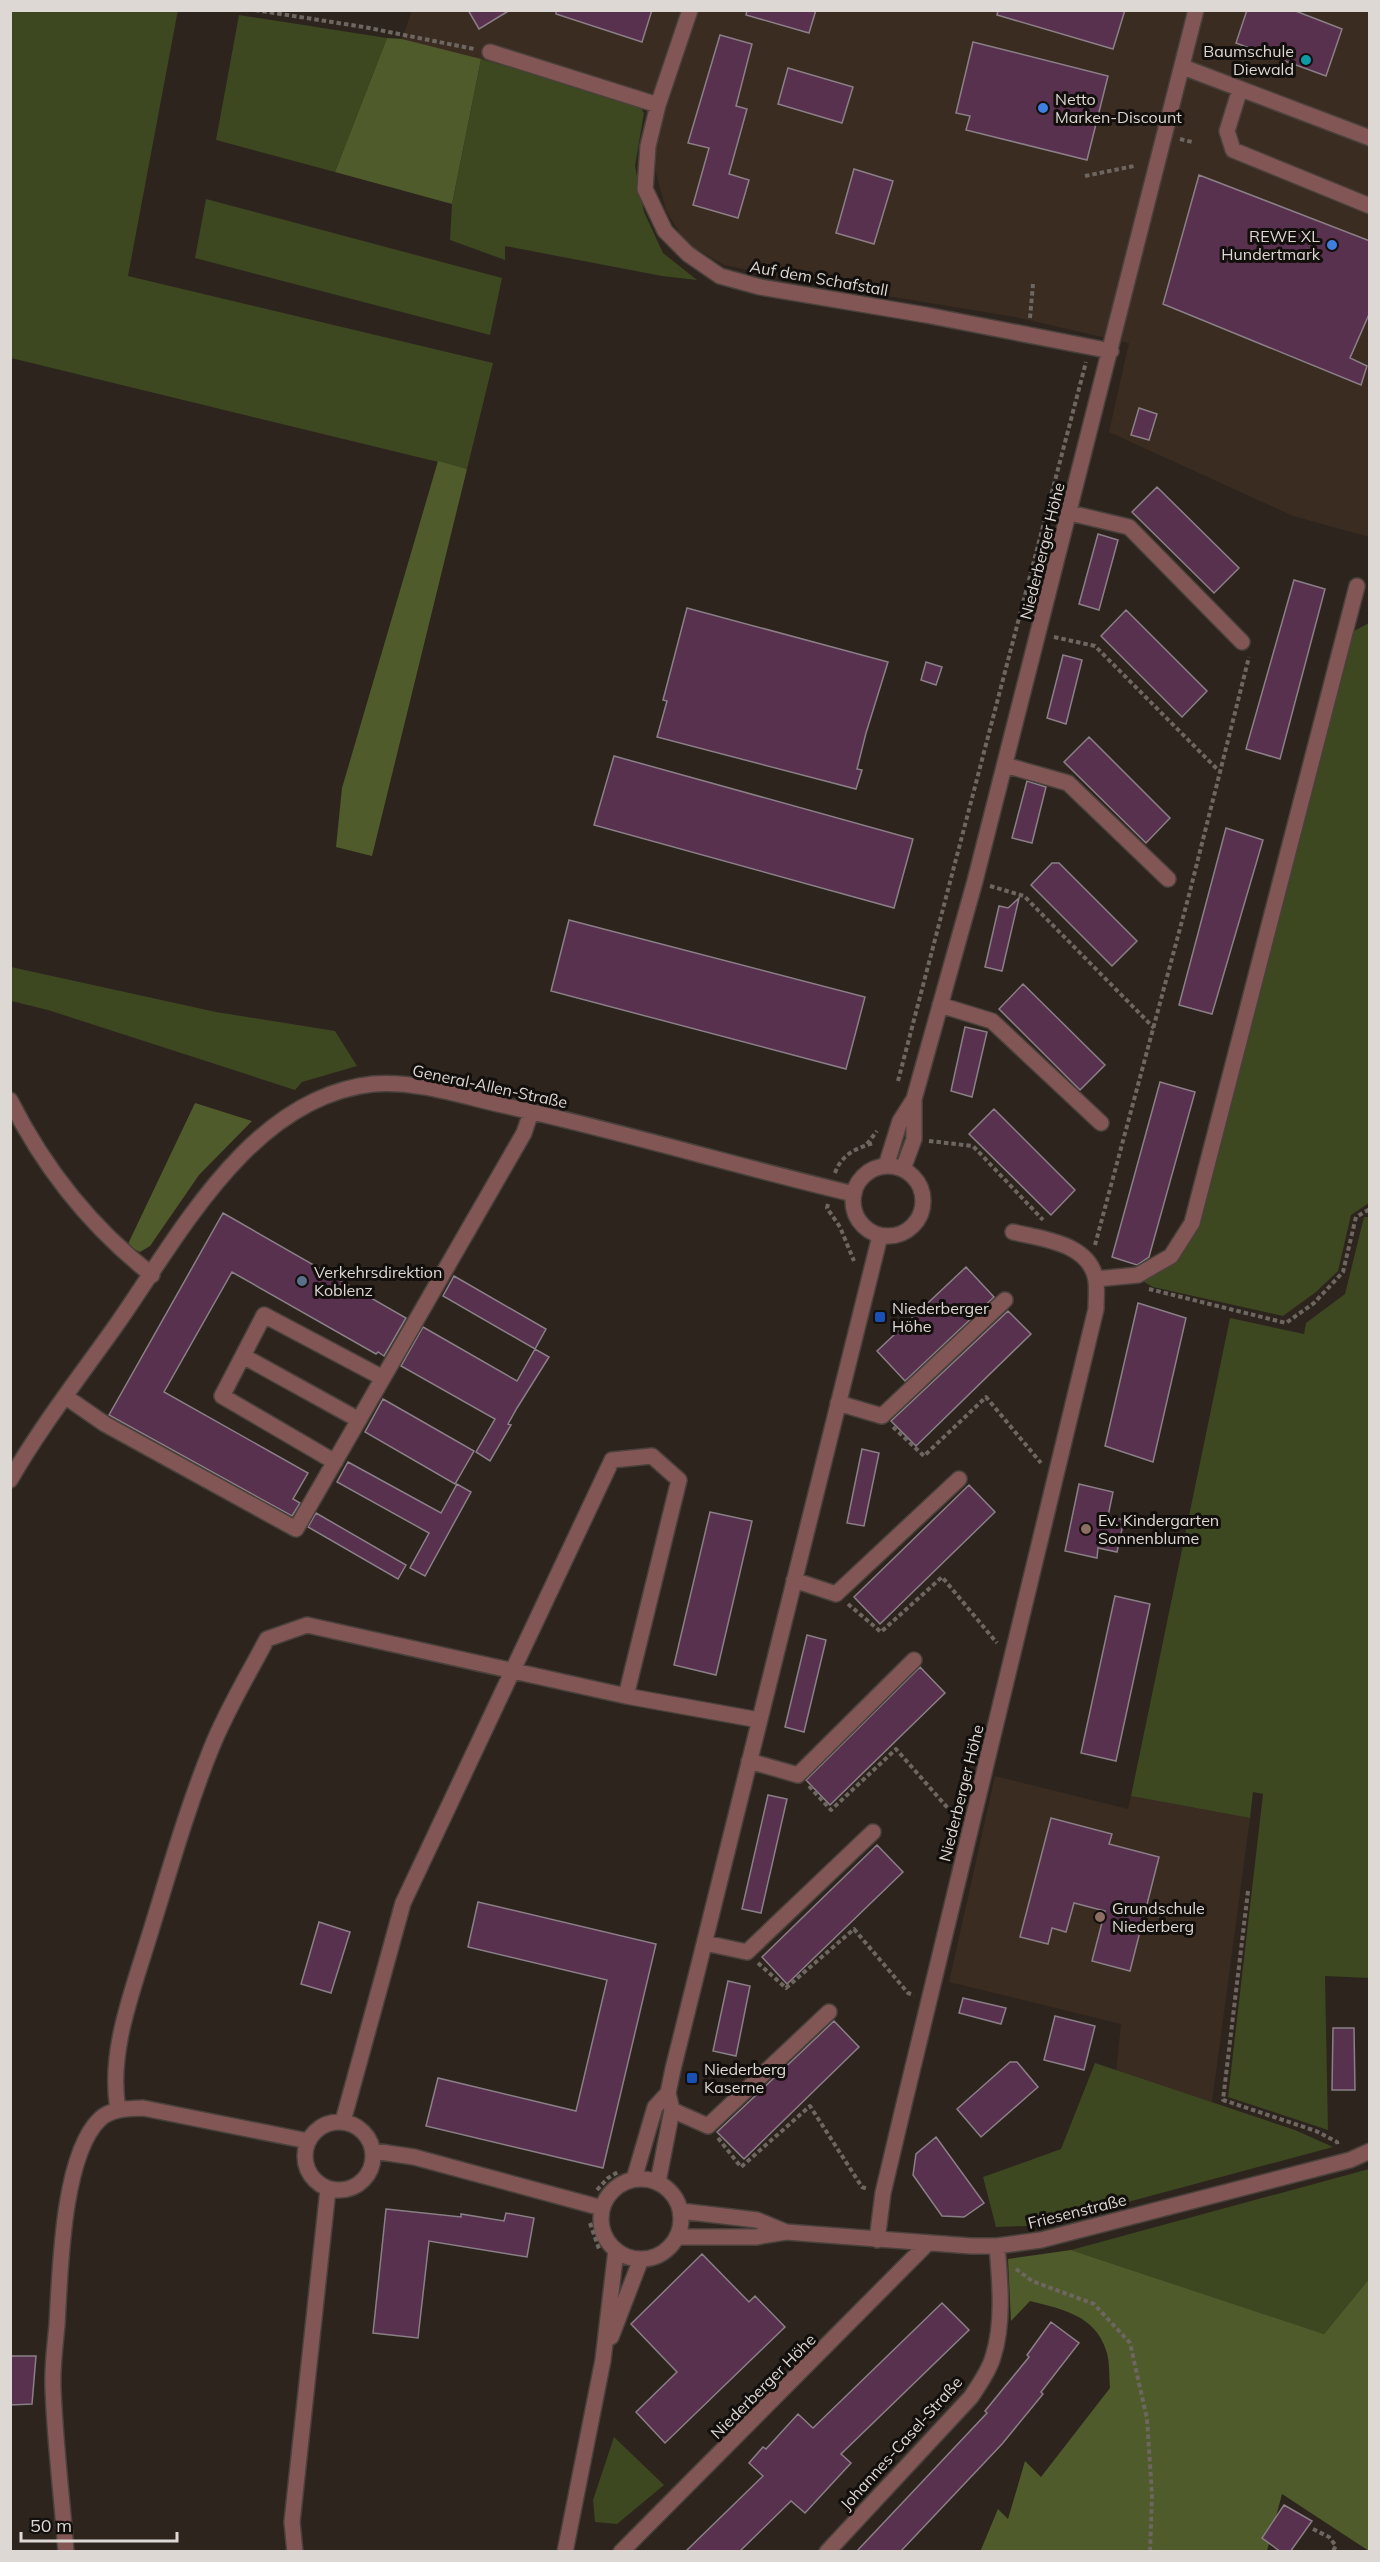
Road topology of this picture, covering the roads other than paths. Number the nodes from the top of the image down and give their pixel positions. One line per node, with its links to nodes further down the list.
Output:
1 (690, 10): 6 (street, Auf dem Schafstall)
2 (1196, 10): 4 (street, Niederberger Höhe)
3 (489, 52): 6 (street)
4 (1183, 67): 5 (street); 9 (street, Niederberger Höhe)
5 (1240, 89): 7 (street); 8 (street)
6 (658, 105): 9 (street, Auf dem Schafstall)
7 (1370, 138)
8 (1370, 206)
9 (1111, 351): 10 (street, Niederberger Höhe)
10 (1070, 513): 12 (street); 13 (street, Niederberger Höhe)
11 (1357, 586): 26 (street)
12 (1242, 642)
13 (1005, 765): 14 (street); 15 (street, Niederberger Höhe)
14 (1168, 879)
15 (940, 1005): 16 (street, Niederberger Höhe); 19 (street)
16 (914, 1099): 20 (street, Niederberger Höhe); 21 (street, Niederberger Höhe)
17 (10, 1100): 25 (street)
18 (531, 1112): 22 (street, General-Allen-Straße); 25 (street, General-Allen-Straße); 29 (street)
19 (1101, 1123)
20 (886, 1166): 21 (street); 22 (street)
21 (903, 1169): 24 (street)
22 (854, 1194): 24 (street)
23 (1013, 1232): 26 (street, Niederberger Höhe)
24 (880, 1236): 31 (street)
25 (152, 1275): 30 (street, General-Allen-Straße)
26 (1096, 1279): 59 (street, Niederberger Höhe)
27 (1005, 1300): 31 (street)
28 (243, 1356): 29 (street); 32 (street); 33 (street)
29 (383, 1378): 32 (street)
30 (66, 1397): 33 (street); 35 (street, General-Allen-Straße)
31 (838, 1403): 36 (street)
32 (359, 1420): 33 (street)
33 (335, 1462)
34 (959, 1479): 36 (street)
35 (10, 1480)
36 (794, 1580): 40 (street)
37 (914, 1660): 41 (street)
38 (513, 1671): 39 (street); 39 (street); 46 (street); 48 (street)
39 (626, 1696): 40 (street)
40 (759, 1720): 41 (street)
41 (749, 1761): 43 (street)
42 (873, 1832): 43 (street)
43 (705, 1943): 45 (street)
44 (829, 2012): 47 (street)
45 (668, 2093): 47 (street); 52 (street)
46 (118, 2109): 49 (street); 65 (street)
47 (672, 2110): 53 (street)
48 (343, 2121): 49 (street); 50 (street)
49 (308, 2141): 54 (street)
50 (374, 2151): 54 (street); 55 (street)
51 (1370, 2151): 61 (street, Friesenstraße)
52 (634, 2179): 53 (street); 55 (street)
53 (658, 2182): 56 (street)
54 (328, 2189): 66 (street)
55 (602, 2208): 62 (street)
56 (681, 2211): 57 (street, Friesenstraße); 58 (street)
57 (786, 2232): 58 (street, Friesenstraße); 59 (street, Friesenstraße)
58 (677, 2237): 63 (street)
59 (877, 2240): 60 (street, Friesenstraße)
60 (928, 2243): 61 (street, Friesenstraße); 68 (street, Niederberger Höhe)
61 (997, 2246): 69 (street, Johannes-Casel-Straße)
62 (616, 2250): 63 (street); 64 (street)
63 (641, 2259): 64 (street)
64 (603, 2360): 67 (street)
65 (66, 2552)
66 (295, 2552)
67 (565, 2552)
68 (621, 2552)
69 (827, 2552)

